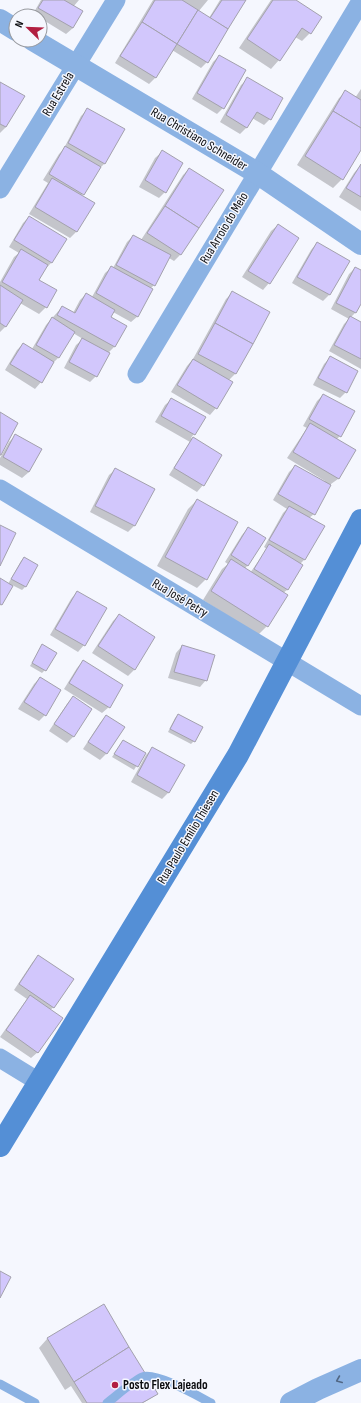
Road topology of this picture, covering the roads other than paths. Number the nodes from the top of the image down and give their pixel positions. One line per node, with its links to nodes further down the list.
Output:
1 (116, 0): 4 (street, Rua Estrela)
2 (361, 1): 5 (street, Rua Arroio do Meio)
3 (46, 48): 4 (street, Rua Christiano Schneider)
4 (75, 65): 5 (street, Rua Christiano Schneider); 6 (street, Rua Estrela)
5 (257, 173): 7 (street, Rua Christiano Schneider); 8 (street, Rua Arroio do Meio)
6 (0, 189)
7 (361, 244)
8 (137, 374)
9 (0, 489): 11 (street, Rua José Petry)
10 (361, 520): 11 (main road, Rua Paulo Emílio Thiesen)
11 (287, 662): 12 (street, Rua José Petry); 14 (main road, Rua Paulo Emílio Thiesen)
12 (361, 706)
13 (0, 1058): 14 (street)
14 (39, 1082): 15 (main road, Rua Paulo Emílio Thiesen)
15 (0, 1146)
16 (361, 1370): 21 (street, one-way to 21)
17 (0, 1384): 18 (lane)
18 (35, 1403)
19 (107, 1403): 20 (lane)
20 (211, 1403)
21 (290, 1403)

